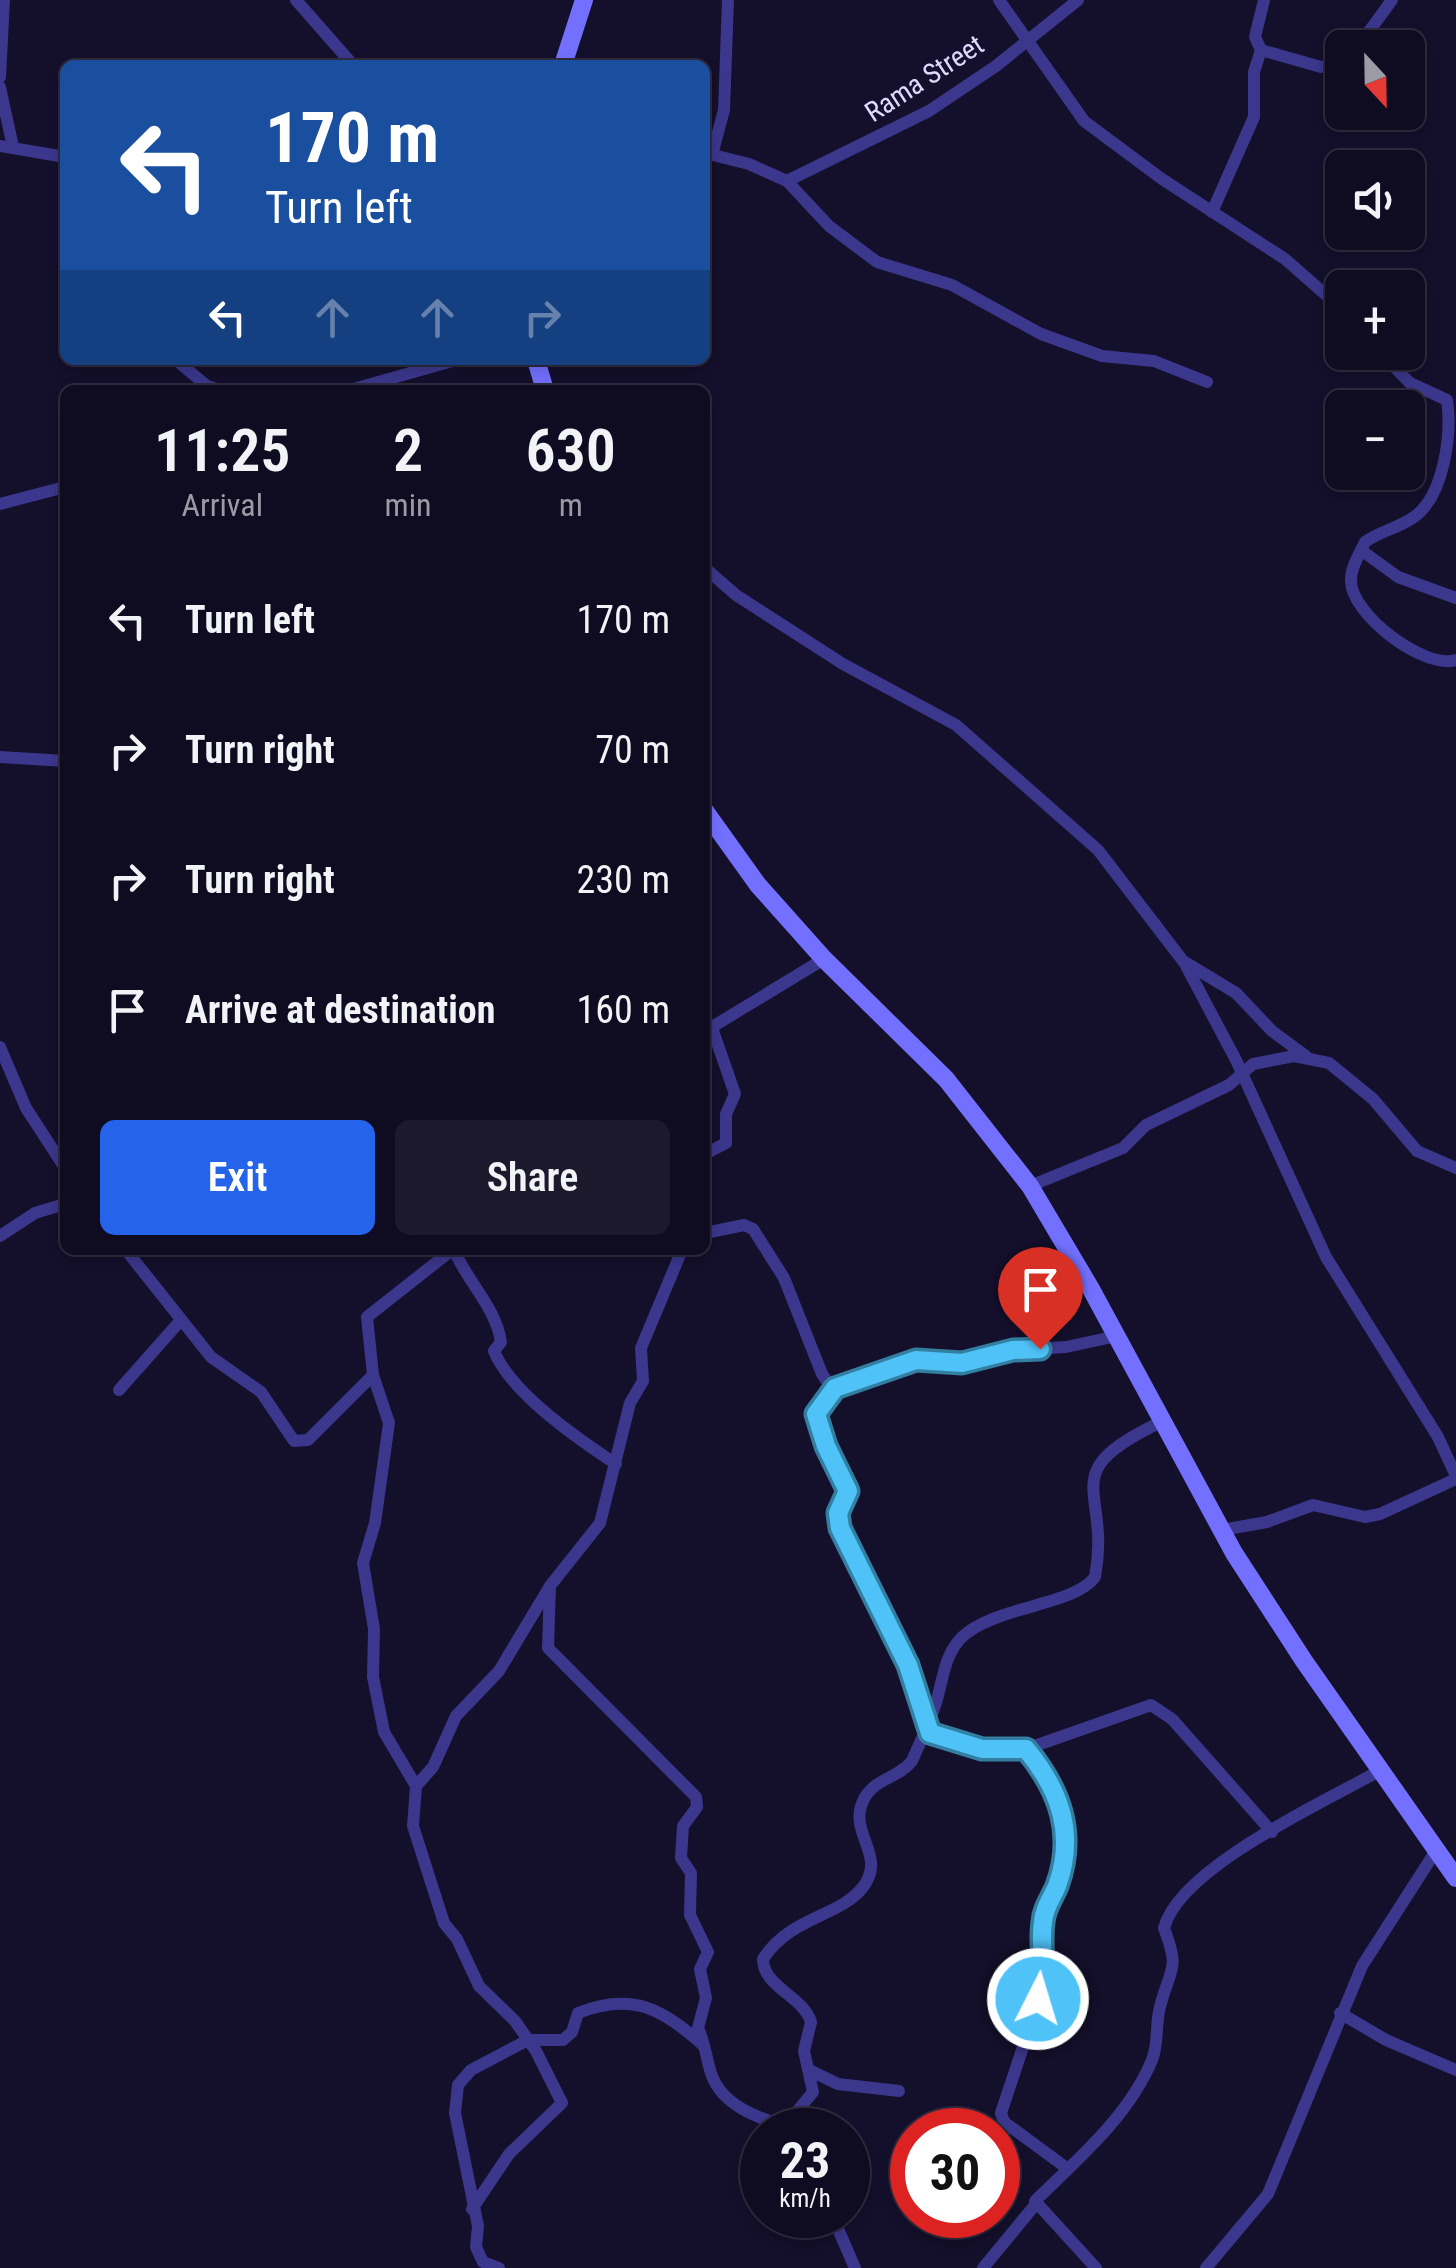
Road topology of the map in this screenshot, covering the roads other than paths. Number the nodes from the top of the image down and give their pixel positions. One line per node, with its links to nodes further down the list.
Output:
1 (4, 0): 15 (street)
2 (296, 0): 12 (street)
3 (584, 0): 13 (main road)
4 (728, 0): 18 (street)
5 (1000, 0): 10 (street)
6 (1078, 0): 10 (street, Rama Street)
7 (1264, 0): 11 (street)
8 (1392, 0): 9 (street)
9 (1370, 30)
10 (1025, 39): 21 (street, Rama Street); 22 (street)
11 (1261, 50): 14 (street); 22 (street)
12 (349, 60)
13 (564, 60)
14 (1325, 67)
15 (0, 77)
16 (0, 87): 17 (street)
17 (7, 146): 20 (street)
18 (710, 148)
19 (710, 155): 21 (street)
20 (60, 156)
21 (787, 182): 27 (street)
22 (1212, 212): 23 (street)
23 (1325, 293)
24 (182, 365): 28 (street)
25 (438, 365): 29 (street)
26 (1397, 370): 30 (street)
27 (1207, 382)
28 (206, 385)
29 (368, 385)
30 (1451, 399): 33 (street)
31 (60, 488): 32 (street)
32 (0, 504)
33 (1362, 550): 35 (street); 36 (street)
34 (710, 572): 41 (street)
35 (1456, 598)
36 (1456, 660)
37 (0, 757): 38 (street)
38 (60, 761)
39 (710, 818): 40 (main road)
40 (824, 958): 42 (street); 50 (main road)
41 (1183, 961): 45 (street); 46 (street)
42 (710, 1029)
43 (710, 1035): 47 (street)
44 (0, 1047): 48 (street)
45 (1306, 1056): 46 (street); 49 (street)
46 (1242, 1075): 50 (street); 65 (street)
47 (710, 1151)
48 (60, 1160)
49 (1456, 1168)
50 (1030, 1186): 59 (main road)
51 (60, 1206): 53 (street)
52 (710, 1232): 61 (street)
53 (0, 1236)
54 (130, 1255): 58 (street)
55 (447, 1255): 60 (street)
56 (455, 1255): 64 (street)
57 (680, 1255): 64 (street)
58 (181, 1320): 60 (street); 62 (street)
59 (1117, 1336): 61 (street); 63 (main road)
60 (374, 1375): 71 (street)
61 (835, 1388): 68 (street)
62 (119, 1390)
63 (1163, 1422): 66 (main road); 68 (street)
64 (616, 1464): 67 (street)
65 (1456, 1477): 66 (street)
66 (1222, 1530): 70 (main road)
67 (550, 1586): 71 (street); 77 (street)
68 (926, 1726): 69 (street); 78 (street)
69 (1026, 1749): 72 (street); 83 (street)
70 (1381, 1770): 72 (street); 73 (main road)
71 (416, 1786): 76 (street)
72 (1272, 1832): 83 (street)
73 (1437, 1849): 74 (main road); 75 (street)
74 (1456, 1878)
75 (1340, 2013): 79 (street); 91 (street)
76 (528, 2040): 77 (street); 85 (street); 85 (street)
77 (709, 2050): 81 (street)
78 (809, 2070): 80 (street); 82 (street)
79 (1456, 2070)
80 (899, 2091)
81 (740, 2108)
82 (800, 2108)
83 (1068, 2169): 84 (street)
84 (1035, 2205): 89 (street); 90 (street)
85 (472, 2209): 87 (street)
86 (842, 2238): 88 (street)
87 (499, 2268)
88 (855, 2268)
89 (983, 2268)
90 (1096, 2268)
91 (1206, 2268)

